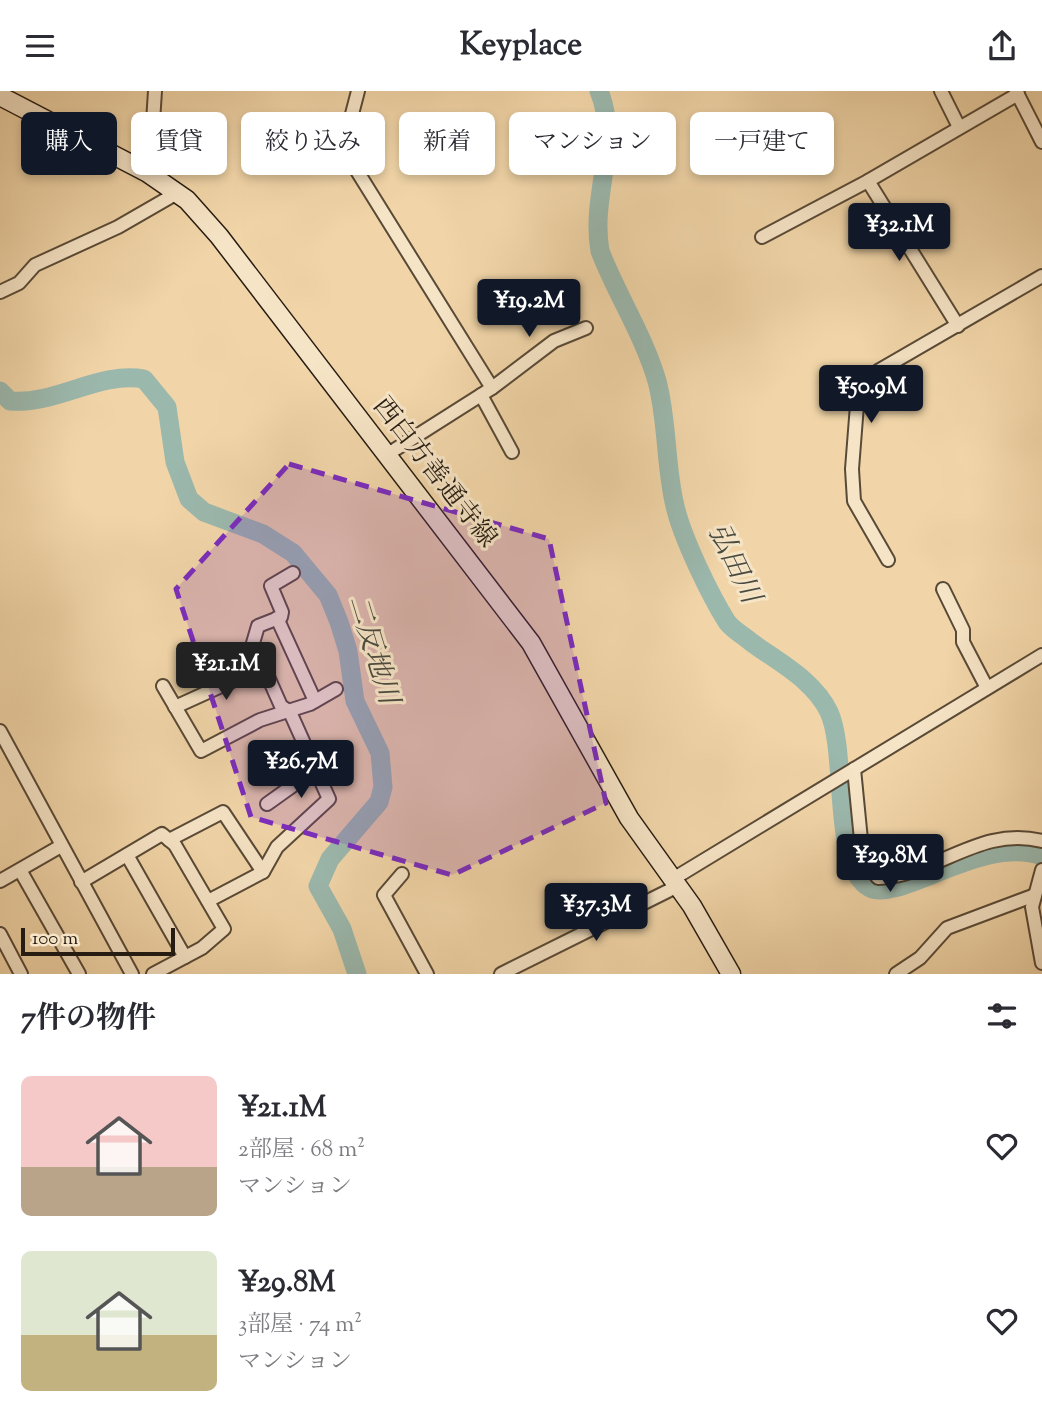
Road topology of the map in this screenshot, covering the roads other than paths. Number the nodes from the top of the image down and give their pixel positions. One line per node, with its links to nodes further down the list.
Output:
1 (155, 91): 9 (street)
2 (358, 91): 15 (street)
3 (941, 91): 6 (street)
4 (1020, 93): 6 (street); 7 (street)
5 (0, 96): 9 (main road, 西白方善通寺線)
6 (958, 127): 8 (street)
7 (1042, 142)
8 (868, 181): 10 (street); 13 (street)
9 (170, 187): 12 (street); 17 (main road, 西白方善通寺線)
10 (762, 237)
11 (1042, 276): 13 (street)
12 (0, 292)
13 (958, 326): 18 (street)
14 (586, 328): 15 (street)
15 (486, 392): 16 (street); 17 (street)
16 (512, 452)
17 (388, 454): 44 (main road, 西白方善通寺線)
18 (888, 560)
19 (293, 573): 21 (street)
20 (943, 589): 25 (street)
21 (277, 618): 23 (street); 27 (street)
22 (1042, 655): 25 (street)
23 (263, 667): 28 (street); 29 (street)
24 (163, 686): 28 (street)
25 (987, 688): 32 (street)
26 (336, 689): 27 (street)
27 (315, 701): 29 (street)
28 (175, 707): 29 (street)
29 (290, 712): 31 (street)
30 (0, 731): 36 (street)
31 (316, 769): 33 (street); 40 (street)
32 (853, 769): 35 (street); 44 (street)
33 (267, 804)
34 (169, 840): 37 (street); 40 (street); 46 (street)
35 (1042, 841)
36 (61, 846): 38 (street); 43 (street)
37 (127, 855): 43 (street); 48 (street)
38 (20, 870): 42 (street); 51 (street)
39 (1042, 870): 45 (street)
40 (263, 872): 46 (street)
41 (402, 874): 54 (street)
42 (1, 879)
43 (81, 882): 52 (street)
44 (676, 882): 55 (street); 56 (main road, 西白方善通寺線)
45 (1035, 895): 49 (street); 57 (street)
46 (208, 901): 48 (street)
47 (0, 934): 50 (street)
48 (185, 957): 53 (street)
49 (1042, 963)
50 (19, 973)
51 (79, 974)
52 (132, 974)
53 (153, 974)
54 (427, 974)
55 (500, 974)
56 (731, 974)
57 (897, 974)

